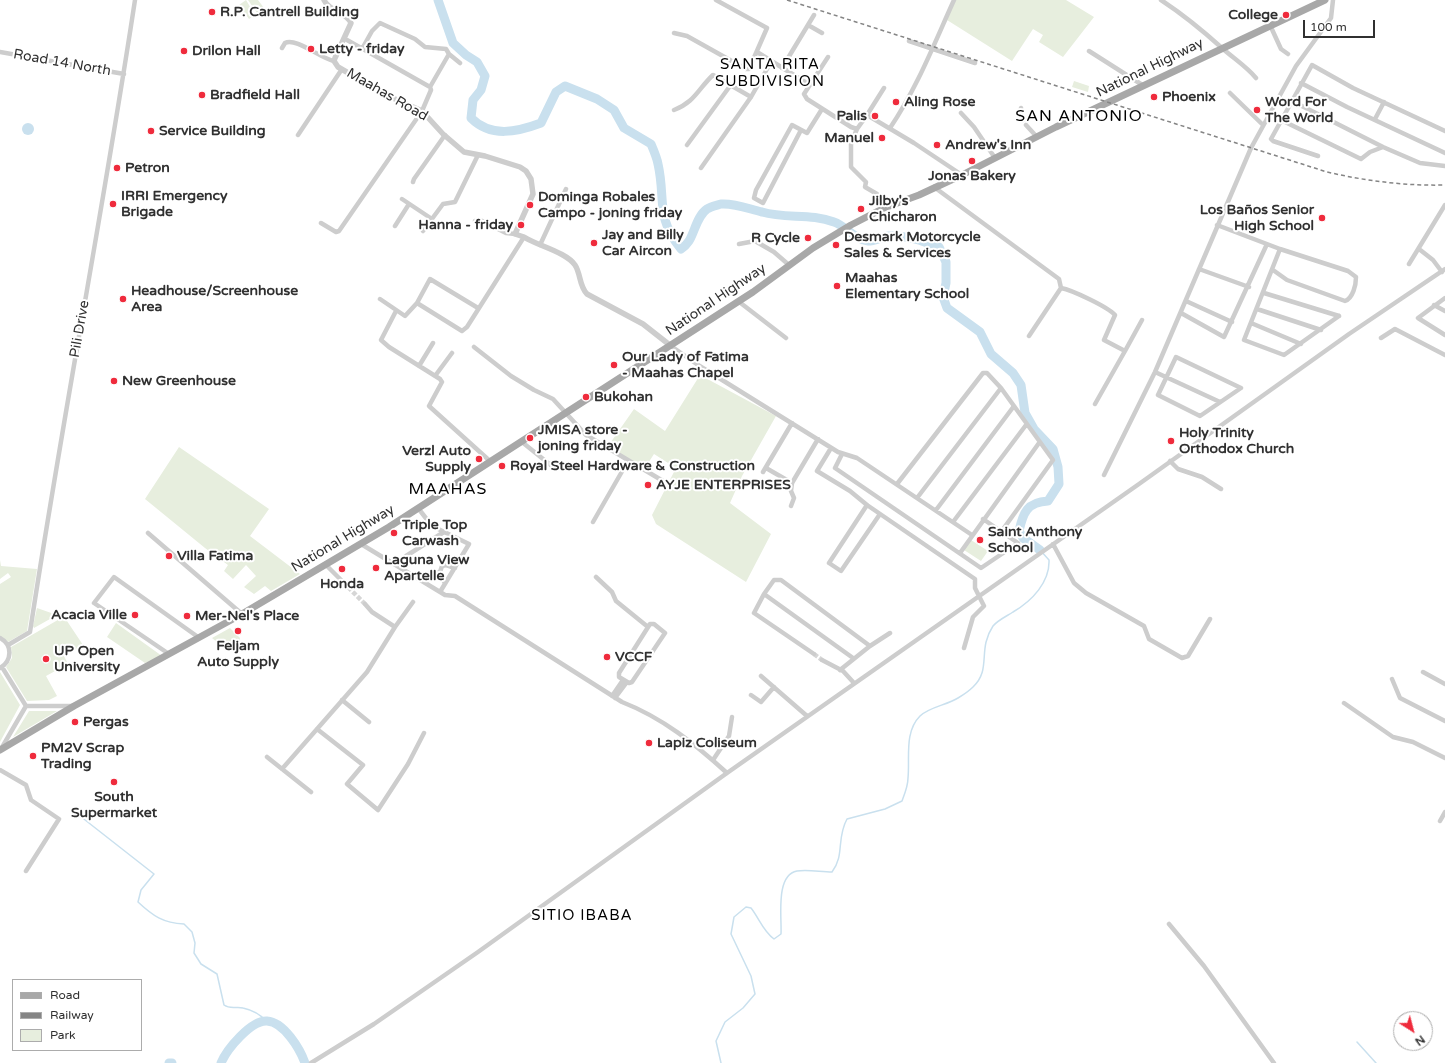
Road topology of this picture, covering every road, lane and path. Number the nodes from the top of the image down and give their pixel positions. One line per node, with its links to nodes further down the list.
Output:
1 (135, 0): 31 (street, Pili Drive)
2 (324, 0): 25 (street, Maahas Road)
3 (716, 0): 21 (street)
4 (954, 0): 18 (street)
5 (1161, 0): 16 (street)
6 (1325, 0): 10 (main road, National Highway)
7 (1333, 0): 52 (street)
8 (814, 14): 9 (street)
9 (808, 25): 12 (street); 29 (street)
10 (1270, 25): 16 (main road, National Highway); 23 (street)
11 (674, 33): 21 (street)
12 (822, 33)
13 (347, 40): 17 (street)
14 (909, 41): 18 (street)
15 (282, 48): 25 (street)
16 (1222, 48): 32 (street); 36 (main road, National Highway)
17 (362, 49): 22 (street); 37 (street)
18 (932, 49): 28 (street); 54 (street)
19 (1088, 51): 36 (street)
20 (0, 52): 31 (street, Road 14 North)
21 (757, 52): 26 (street)
22 (449, 54): 27 (street); 37 (street)
23 (1288, 54)
24 (828, 57): 34 (street)
25 (334, 61): 30 (street, Maahas Road)
26 (771, 62): 29 (street); 40 (street)
27 (460, 63)
28 (975, 63)
29 (782, 68): 34 (street)
30 (342, 69): 46 (street, Maahas Road); 58 (street)
31 (124, 74): 185 (street, Pili Drive)
32 (1256, 78)
33 (1301, 83): 41 (street); 42 (street); 49 (street)
34 (810, 85): 44 (street)
35 (730, 86): 40 (street); 45 (street); 61 (street)
36 (1144, 86): 60 (main road, National Highway)
37 (430, 87): 46 (street)
38 (884, 88): 48 (street)
39 (1230, 93): 52 (street)
40 (751, 97): 68 (street)
41 (1292, 101): 51 (street); 62 (street)
42 (1384, 102): 49 (street); 57 (street)
43 (1021, 108): 50 (street)
44 (822, 109): 55 (street); 56 (street)
45 (674, 110)
46 (422, 112): 59 (street, Maahas Road); 79 (street)
47 (961, 113): 66 (street)
48 (867, 114): 54 (street); 55 (street)
49 (1375, 119): 63 (street)
50 (1023, 120)
51 (1281, 120): 62 (street); 65 (street)
52 (1263, 124): 80 (street)
53 (1026, 125): 60 (street)
54 (890, 128): 69 (street)
55 (857, 129): 76 (street)
56 (802, 130): 56 (street)
57 (1445, 131)
58 (298, 135)
59 (445, 135): 64 (street, Maahas Road); 70 (street)
60 (1037, 137): 66 (main road, National Highway)
61 (687, 145)
62 (1384, 147): 67 (street)
63 (1445, 153)
64 (478, 155): 77 (street); 83 (street, Maahas Road)
65 (1318, 156)
66 (995, 158): 69 (main road, National Highway)
67 (1445, 166)
68 (701, 168)
69 (962, 175): 71 (main road, National Highway)
70 (413, 182)
71 (934, 187): 76 (main road, National Highway); 96 (street)
72 (566, 189): 87 (street)
73 (402, 199): 74 (street)
74 (409, 204): 77 (street); 81 (street)
75 (1445, 205): 89 (street)
76 (884, 208): 91 (main road, National Highway)
77 (432, 219): 82 (street)
78 (476, 220): 83 (street)
79 (321, 223)
80 (1217, 225): 86 (street); 92 (street)
81 (395, 226)
82 (423, 231)
83 (515, 234): 84 (street)
84 (524, 237): 87 (street); 104 (street)
85 (739, 244): 91 (street)
86 (1267, 244): 88 (street); 95 (street)
87 (540, 245): 119 (street)
88 (1280, 249): 93 (street); 93 (street)
89 (1419, 249): 90 (street); 94 (street)
90 (1409, 264)
91 (789, 265): 101 (main road, National Highway)
92 (1199, 269): 95 (street); 100 (street)
93 (1273, 270): 97 (street)
94 (1443, 271): 141 (street)
95 (1249, 287): 110 (street)
96 (1061, 288): 114 (street); 121 (street)
97 (1264, 293): 105 (street); 112 (street)
98 (1445, 298): 103 (street)
99 (380, 299): 106 (street)
100 (1186, 301): 108 (street); 110 (street)
101 (738, 302): 115 (street); 119 (main road, National Highway)
102 (417, 303): 104 (street); 104 (street); 106 (street)
103 (1434, 305): 107 (street); 113 (street)
104 (478, 308)
105 (1257, 309): 111 (street); 112 (street)
106 (396, 311): 124 (street)
107 (1445, 312)
108 (1181, 313): 110 (street); 125 (street)
109 (1142, 320): 121 (street)
110 (1232, 322)
111 (1252, 323): 118 (street); 118 (street)
112 (1321, 330): 118 (street)
113 (1445, 335)
114 (1029, 336)
115 (786, 338)
116 (1381, 338): 123 (street)
117 (433, 343): 124 (street)
118 (1300, 344)
119 (671, 346): 132 (main road, National Highway); 133 (street)
120 (474, 347): 132 (street)
121 (1125, 350): 130 (street)
122 (452, 353): 126 (street)
123 (1445, 355)
124 (418, 366): 126 (street)
125 (1155, 372): 127 (street); 144 (street)
126 (435, 376): 142 (street)
127 (1166, 377): 129 (street); 129 (street); 129 (street)
128 (1000, 388): 131 (street); 147 (street); 149 (street)
129 (1220, 402)
130 (1095, 404)
131 (1014, 406): 134 (street); 153 (street)
132 (565, 413): 136 (main road, National Highway); 140 (street)
133 (792, 423): 135 (street); 146 (street)
134 (1026, 425): 137 (street); 157 (street)
135 (818, 439): 138 (street); 146 (street)
136 (522, 442): 142 (main road, National Highway); 143 (street)
137 (1039, 443): 155 (street); 159 (street)
138 (831, 448): 139 (street); 150 (street)
139 (842, 454): 147 (street); 164 (street)
140 (628, 461): 145 (street); 156 (street)
141 (1170, 461): 148 (street); 163 (street)
142 (491, 462): 152 (main road, National Highway)
143 (553, 467)
144 (1104, 475)
145 (663, 481)
146 (792, 483): 151 (street)
147 (897, 484): 149 (street)
148 (1221, 489)
149 (917, 498): 153 (street)
150 (867, 505): 154 (street); 154 (street)
151 (791, 506)
152 (418, 508): 158 (street); 162 (main road, National Highway)
153 (936, 510): 157 (street)
154 (880, 514): 175 (street)
155 (983, 519): 159 (street); 161 (street)
156 (593, 522)
157 (953, 522): 161 (street)
158 (444, 532): 165 (street); 167 (street)
159 (1001, 532): 164 (street)
160 (148, 533): 178 (street)
161 (972, 535): 164 (street)
162 (361, 544): 166 (main road, National Highway); 173 (street)
163 (1052, 545): 175 (street); 179 (street)
164 (960, 553)
165 (406, 556)
166 (326, 565): 171 (street); 178 (main road, National Highway)
167 (455, 568): 168 (street); 172 (street)
168 (440, 572): 169 (street); 172 (street)
169 (429, 573)
170 (596, 577): 181 (street)
171 (339, 578)
172 (445, 584): 173 (street)
173 (440, 592): 202 (street)
174 (764, 594): 186 (street); 189 (street); 190 (street)
175 (978, 597): 187 (street); 198 (street)
176 (413, 602): 180 (street)
177 (365, 604): 180 (street)
178 (242, 614): 183 (main road, National Highway)
179 (1210, 619)
180 (394, 627): 203 (street)
181 (648, 627): 197 (street); 197 (street)
182 (890, 633): 186 (street)
183 (198, 637): 188 (main road, National Highway); 188 (street)
184 (0, 638): 185 (street)
185 (8, 645): 192 (street)
186 (870, 646): 190 (street)
187 (964, 648)
188 (169, 654): 206 (main road, National Highway)
189 (814, 654)
190 (853, 658): 193 (street)
191 (822, 660): 193 (street)
192 (1, 667): 205 (street)
193 (840, 670): 198 (street)
194 (1423, 672): 199 (street)
195 (761, 676): 200 (street)
196 (1392, 679): 209 (street)
197 (625, 681): 202 (street)
198 (854, 683): 207 (street)
199 (1445, 684)
200 (774, 687): 201 (street); 207 (street)
201 (751, 695)
202 (613, 697): 216 (street)
203 (342, 700): 210 (street); 211 (street)
204 (1344, 703): 215 (street)
205 (26, 706): 206 (street); 213 (street)
206 (74, 706): 213 (main road, National Highway)
207 (807, 716): 219 (street)
208 (732, 717): 216 (street)
209 (1445, 721)
210 (369, 722)
211 (318, 729): 212 (street); 217 (street)
212 (424, 733)
213 (0, 750)
214 (267, 757): 217 (street)
215 (1445, 758)
216 (713, 760): 219 (street)
217 (282, 769): 220 (street)
218 (0, 770): 223 (street)
219 (727, 773): 225 (street)
220 (311, 792)
221 (1445, 812): 222 (street)
222 (1440, 821)
223 (26, 871)
224 (1169, 924): 226 (street)
225 (311, 1063)
226 (1274, 1063)

